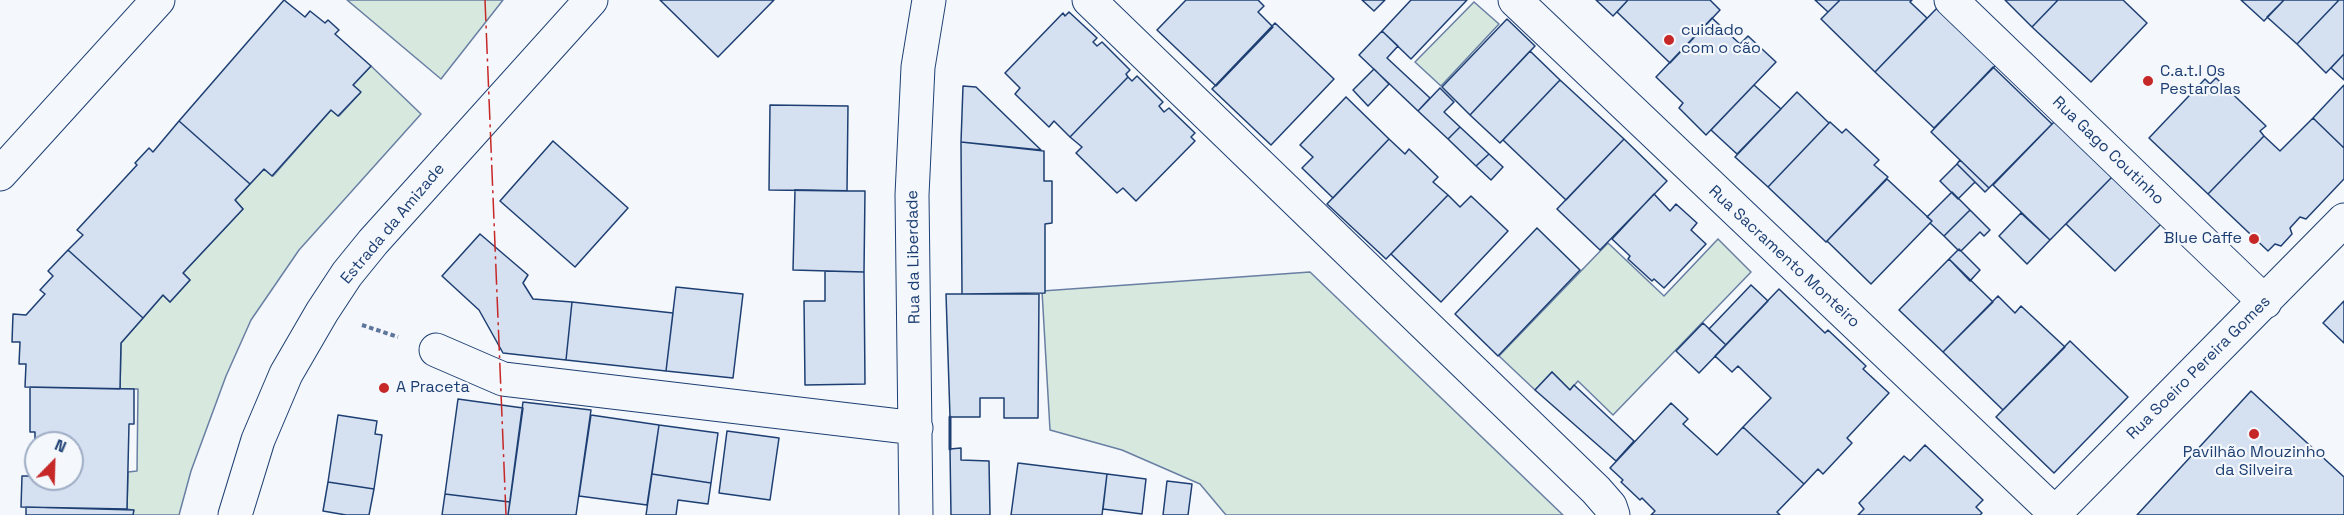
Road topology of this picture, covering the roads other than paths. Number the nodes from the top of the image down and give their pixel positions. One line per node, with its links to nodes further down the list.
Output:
1 (158, 0): 7 (street)
2 (591, 0): 13 (street, Estrada da Amizade)
3 (929, 0): 11 (street, Rua da Liberdade)
4 (1089, 0): 15 (street)
5 (1515, 0): 12 (street, Rua Sacramento Monteiro)
6 (1951, 0): 9 (street, Rua Gago Coutinho)
7 (0, 174)
8 (2344, 220): 9 (street, Rua Soeiro Pereira Gomes)
9 (2265, 302): 12 (street, Rua Soeiro Pereira Gomes)
10 (436, 350): 11 (street)
11 (916, 428): 14 (street, Rua da Liberdade)
12 (2054, 514)
13 (235, 515)
14 (916, 515)
15 (1613, 515)

